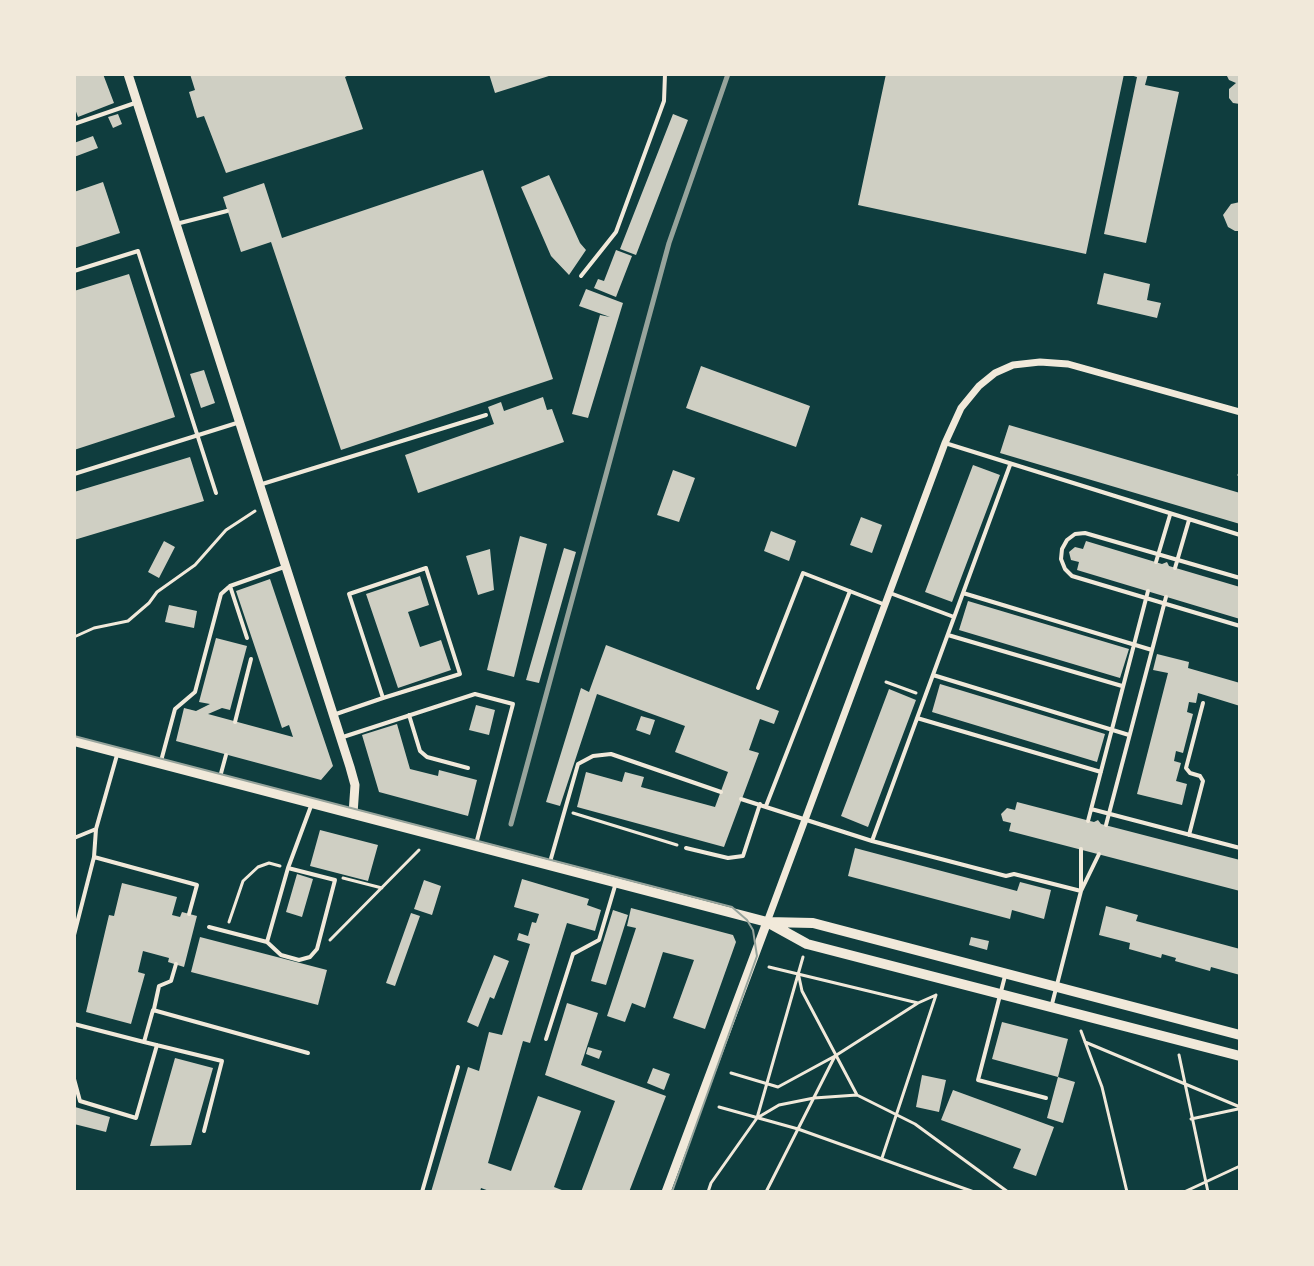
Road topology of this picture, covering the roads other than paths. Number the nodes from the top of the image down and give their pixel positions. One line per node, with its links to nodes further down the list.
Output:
1 (128, 74): 3 (street)
2 (665, 74): 8 (lane)
3 (137, 102): 4 (lane); 6 (street)
4 (74, 124)
5 (227, 211): 6 (lane)
6 (176, 224): 11 (street)
7 (74, 271): 12 (lane)
8 (581, 276)
9 (1240, 412): 13 (street)
10 (486, 415): 16 (lane)
11 (240, 422): 12 (lane); 16 (street)
12 (197, 435): 15 (lane); 17 (lane)
13 (945, 443): 14 (lane); 30 (street)
14 (1010, 465): 18 (lane); 31 (lane)
15 (74, 474)
16 (259, 485): 24 (street)
17 (216, 493)
18 (1171, 514): 19 (lane); 21 (lane)
19 (1189, 520): 20 (lane); 22 (lane)
20 (1240, 535)
21 (1159, 554): 22 (lane); 23 (lane); 32 (lane)
22 (1177, 559): 25 (lane); 26 (lane)
23 (1156, 562)
24 (286, 567): 27 (lane); 47 (street)
25 (1175, 568)
26 (1240, 578)
27 (230, 586): 38 (lane); 57 (lane)
28 (850, 591): 34 (lane); 44 (lane); 64 (lane)
29 (1148, 591): 32 (lane)
30 (890, 593): 34 (street); 35 (lane)
31 (963, 593): 35 (lane); 39 (lane)
32 (1146, 598): 33 (lane); 39 (lane)
33 (1165, 600): 36 (lane); 40 (lane)
34 (886, 605): 68 (street)
35 (954, 617): 37 (lane)
36 (1240, 626)
37 (948, 635): 42 (lane); 43 (lane)
38 (247, 638)
39 (1134, 644): 40 (lane); 43 (lane)
40 (1152, 650): 52 (lane)
41 (251, 659): 50 (lane)
42 (933, 675): 49 (lane); 51 (lane)
43 (1123, 686): 51 (lane)
44 (758, 688)
45 (383, 698): 45 (lane); 47 (lane)
46 (1203, 703): 72 (lane)
47 (333, 715): 53 (street)
48 (409, 715): 53 (lane); 58 (lane); 75 (lane)
49 (917, 718): 59 (lane); 74 (lane)
50 (235, 722)
51 (1112, 730): 52 (lane); 59 (lane)
52 (1129, 736): 67 (lane)
53 (340, 738): 66 (street)
54 (74, 741): 55 (main road)
55 (118, 753): 57 (main road); 71 (lane)
56 (226, 755): 60 (lane)
57 (161, 764): 60 (main road)
58 (468, 768)
59 (1101, 772): 65 (lane)
60 (219, 779): 63 (main road)
61 (721, 792): 81 (lane)
62 (741, 799): 64 (lane)
63 (312, 804): 66 (main road); 82 (lane)
64 (763, 805): 68 (lane); 76 (lane)
65 (1091, 809): 67 (lane); 69 (lane)
66 (353, 814): 75 (main road)
67 (1109, 814): 70 (lane); 72 (lane)
68 (805, 821): 74 (lane); 86 (street)
69 (1088, 821)
70 (1106, 825)
71 (96, 829): 73 (lane); 80 (lane)
72 (1189, 835): 77 (lane)
73 (74, 838)
74 (872, 841): 84 (lane)
75 (476, 846): 81 (main road)
76 (686, 848)
77 (1240, 848)
78 (1081, 849): 84 (lane)
79 (1099, 854): 84 (lane)
80 (94, 857): 85 (lane); 88 (lane)
81 (549, 866): 83 (main road)
82 (288, 868): 89 (lane); 89 (lane)
83 (615, 883): 86 (main road); 98 (lane)
84 (1081, 891): 92 (lane)
85 (189, 914)
86 (767, 922): 91 (main road); 93 (main road); 108 (street)
87 (209, 927): 89 (lane)
88 (74, 935)
89 (267, 942)
90 (176, 964): 95 (lane)
91 (1006, 974): 92 (main road); 93 (lane)
92 (1056, 987): 94 (lane); 97 (main road)
93 (1001, 993): 94 (main road); 105 (lane)
94 (1051, 1006): 102 (main road)
95 (153, 1010): 99 (lane); 101 (lane)
96 (74, 1024): 99 (lane)
97 (1240, 1035)
98 (546, 1039)
99 (144, 1042): 100 (lane)
100 (157, 1045): 104 (lane); 106 (lane)
101 (308, 1053)
102 (1240, 1056)
103 (458, 1067): 107 (lane)
104 (74, 1079)
105 (1046, 1098)
106 (204, 1131)
107 (422, 1192)
108 (666, 1192)

